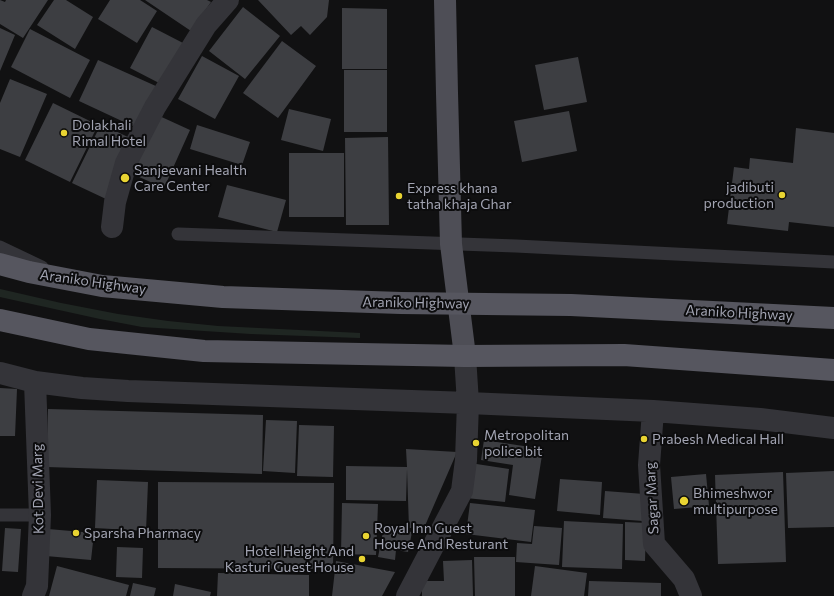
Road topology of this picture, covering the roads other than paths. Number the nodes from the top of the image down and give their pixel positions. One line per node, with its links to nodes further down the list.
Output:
1 (228, 0): 3 (street)
2 (445, 0): 5 (main road)
3 (112, 227)
4 (178, 234): 5 (lane)
5 (451, 244): 7 (lane); 10 (main road)
6 (0, 247): 9 (lane)
7 (834, 262)
8 (0, 264): 9 (highway, Araniko Highway)
9 (68, 280): 10 (highway, Araniko Highway)
10 (458, 304): 11 (highway, Araniko Highway); 13 (main road)
11 (834, 318)
12 (0, 320): 13 (highway)
13 (465, 356): 14 (highway); 17 (street)
14 (834, 370)
15 (0, 373): 16 (street)
16 (35, 382): 17 (street); 21 (street, Kot Devi Marg)
17 (468, 403): 18 (street); 23 (street)
18 (653, 411): 19 (street); 24 (street, Sagar Marg)
19 (834, 428)
20 (0, 515): 21 (lane)
21 (40, 515): 22 (street, Kot Devi Marg)
22 (33, 596)
23 (407, 596)
24 (691, 596)

